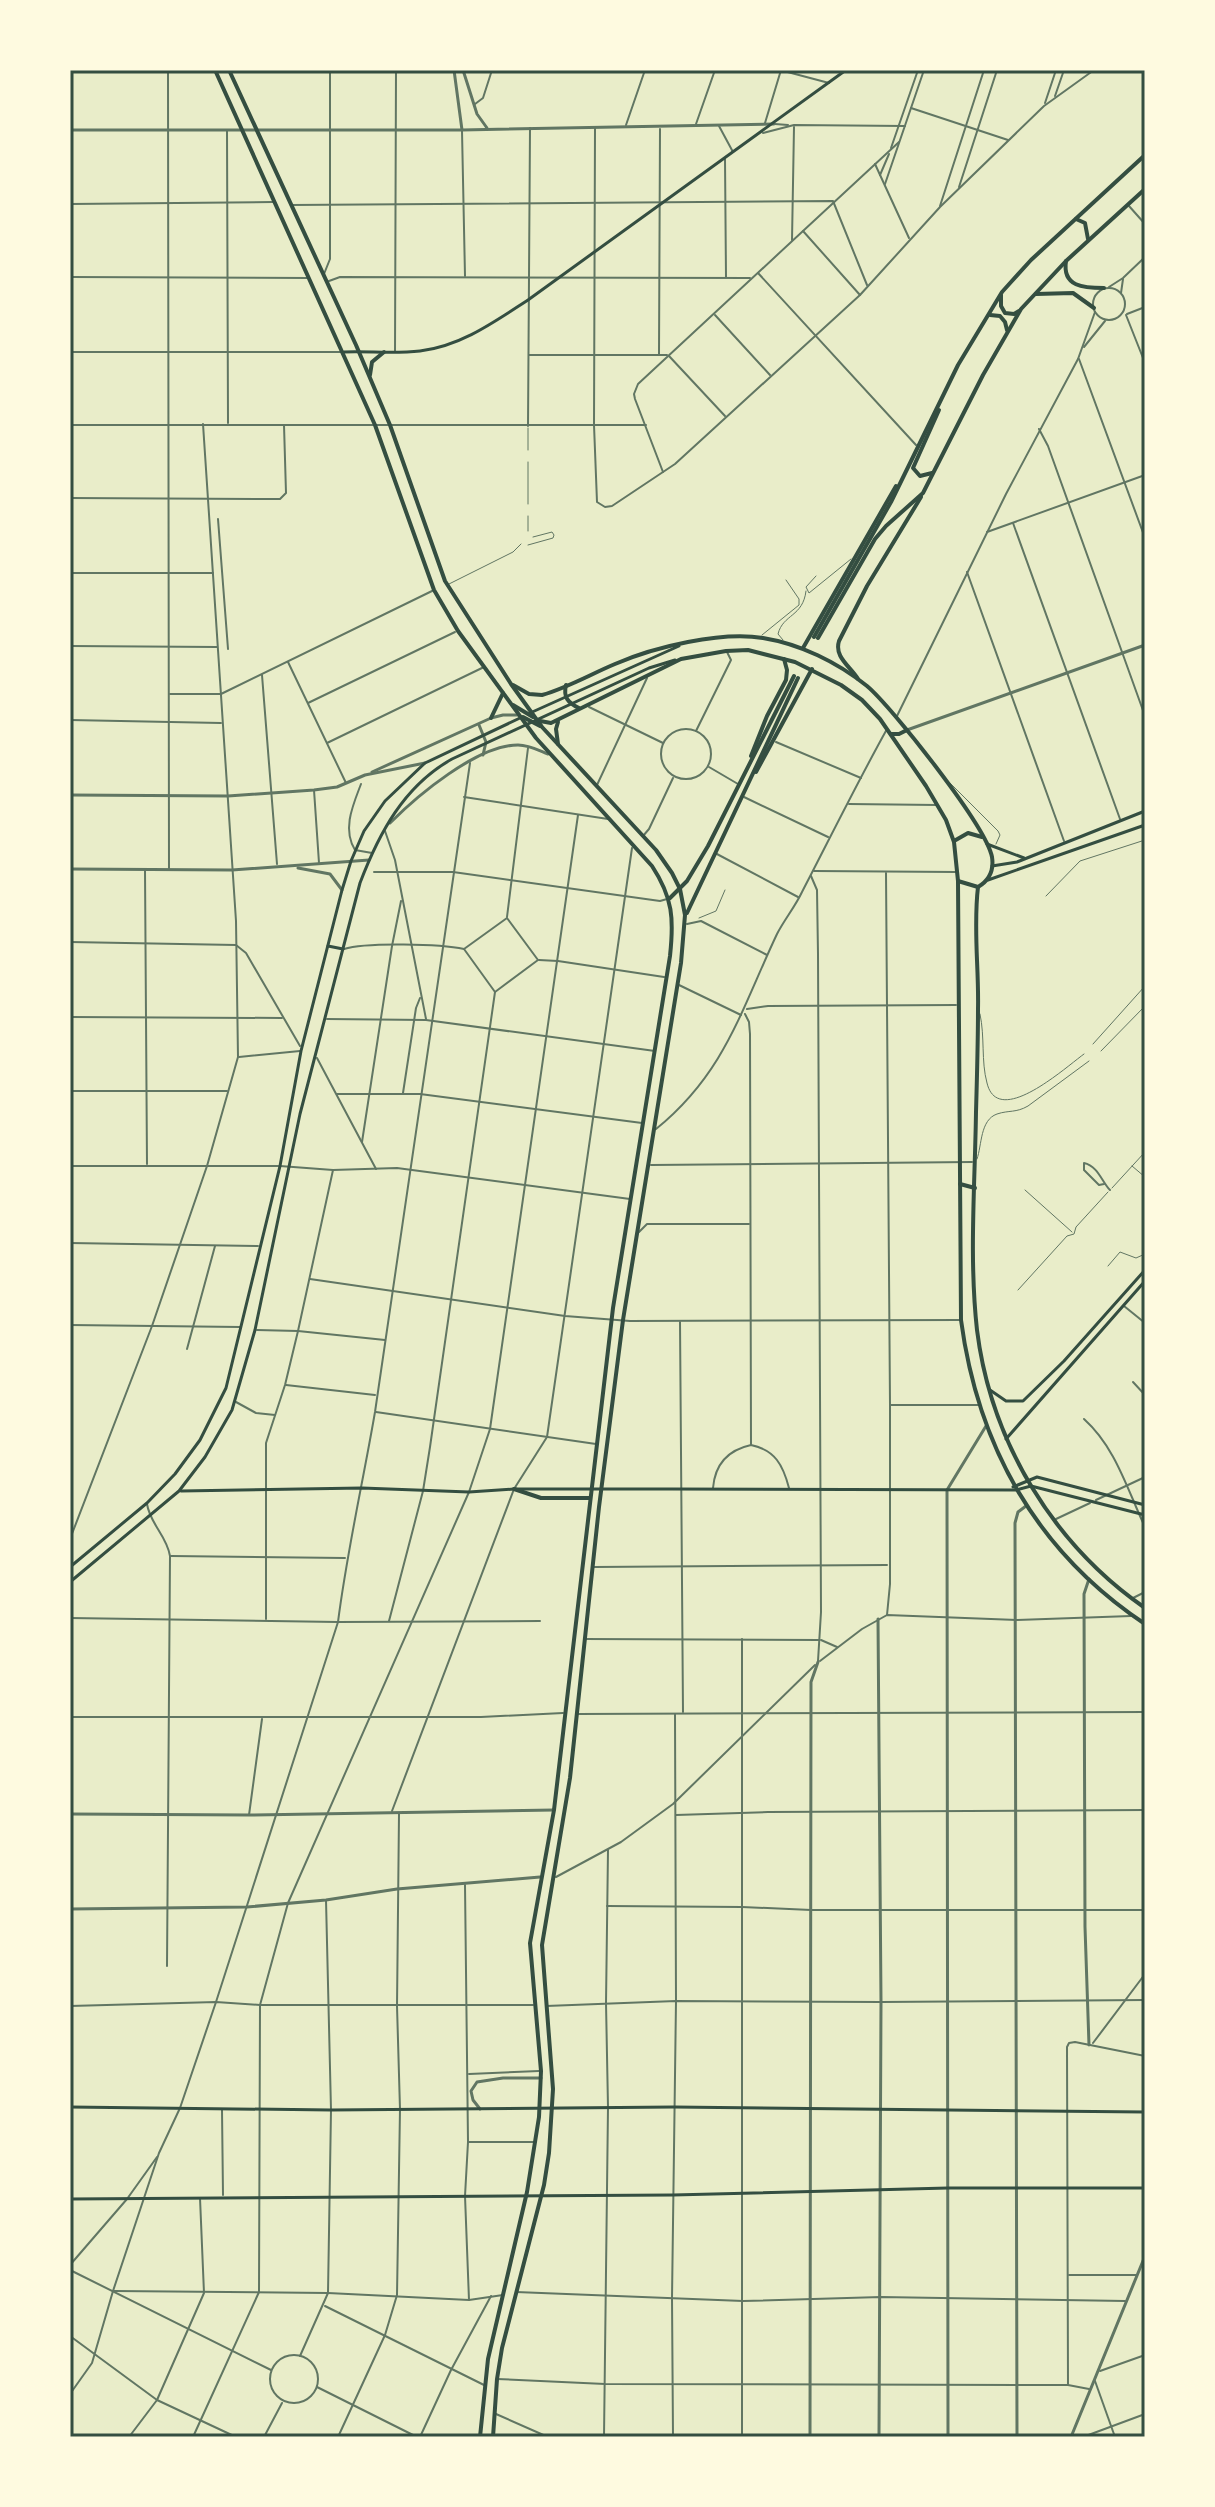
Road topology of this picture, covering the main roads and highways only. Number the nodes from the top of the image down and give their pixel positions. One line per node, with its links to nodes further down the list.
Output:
1 (215, 70): 17 (main road)
2 (229, 70): 16 (main road)
3 (846, 70): 18 (main road)
4 (1145, 155): 6 (main road)
5 (1145, 189): 7 (main road)
6 (1076, 219): 7 (main road); 10 (main road)
7 (1088, 241): 8 (main road)
8 (1066, 261): 9 (main road); 11 (main road)
9 (1106, 288)
10 (1002, 292): 12 (main road); 14 (main road)
11 (1033, 295): 12 (main road); 13 (main road)
12 (1021, 309): 15 (main road)
13 (1094, 310)
14 (987, 317): 15 (main road); 20 (main road)
15 (1006, 333): 21 (main road)
16 (358, 351): 17 (main road); 18 (main road); 19 (main road)
17 (344, 352): 32 (main road)
18 (384, 352): 19 (main road)
19 (369, 377): 30 (main road)
20 (940, 404): 21 (main road); 22 (main road)
21 (933, 473): 23 (main road)
22 (905, 474): 23 (main road); 25 (main road)
23 (923, 493): 29 (main road)
24 (679, 646): 25 (main road); 31 (main road); 57 (main road)
25 (804, 649): 29 (main road)
26 (681, 659): 27 (main road); 34 (main road); 58 (main road)
27 (784, 659): 28 (main road); 43 (main road)
28 (810, 668): 41 (main road); 44 (main road)
29 (860, 681): 40 (main road)
30 (511, 684): 31 (main road); 37 (main road)
31 (566, 685): 34 (main road)
32 (503, 693): 33 (main road); 36 (main road)
33 (511, 704): 35 (main road); 37 (main road)
34 (579, 708): 38 (main road)
35 (519, 715): 39 (main road); 55 (main road)
36 (491, 718)
37 (537, 719): 38 (main road); 39 (main road)
38 (559, 719): 42 (main road)
39 (542, 727): 42 (main road)
40 (907, 730): 41 (main road); 47 (main road)
41 (888, 731): 48 (main road)
42 (559, 747): 54 (main road)
43 (743, 778): 44 (main road); 54 (main road)
44 (748, 784): 56 (main road)
45 (1145, 811): 49 (main road)
46 (1145, 825): 51 (main road)
47 (986, 841): 48 (main road); 49 (main road); 50 (main road)
48 (954, 842): 52 (main road)
49 (1024, 858): 50 (main road)
50 (992, 866): 51 (main road)
51 (988, 880): 53 (main road)
52 (958, 881): 53 (main road); 59 (main road)
53 (978, 887): 60 (main road)
54 (680, 889): 55 (main road); 56 (main road)
55 (670, 898): 72 (main road)
56 (685, 915): 84 (main road)
57 (328, 946): 58 (main road); 75 (main road)
58 (343, 949): 71 (main road)
59 (960, 1184): 60 (main road); 69 (main road)
60 (975, 1188): 65 (main road)
61 (1145, 1270): 63 (main road)
62 (1145, 1281): 64 (main road)
63 (1074, 1350): 64 (main road); 65 (main road)
64 (1079, 1354): 66 (main road)
65 (989, 1390): 66 (main road)
66 (1006, 1439): 67 (main road)
67 (1027, 1480): 68 (main road); 69 (main road); 73 (main road)
68 (1031, 1486): 69 (main road); 74 (main road); 77 (main road)
69 (1014, 1488): 70 (main road); 78 (main road)
70 (514, 1489): 71 (main road); 72 (main road)
71 (179, 1491): 76 (main road)
72 (589, 1498): 83 (main road)
73 (1145, 1505)
74 (1145, 1515)
75 (70, 1567)
76 (70, 1582)
77 (1145, 1608)
78 (1145, 1624)
79 (70, 2107): 80 (main road)
80 (1145, 2112)
81 (1144, 2188): 82 (main road)
82 (70, 2199)
83 (480, 2437)
84 (493, 2437)

